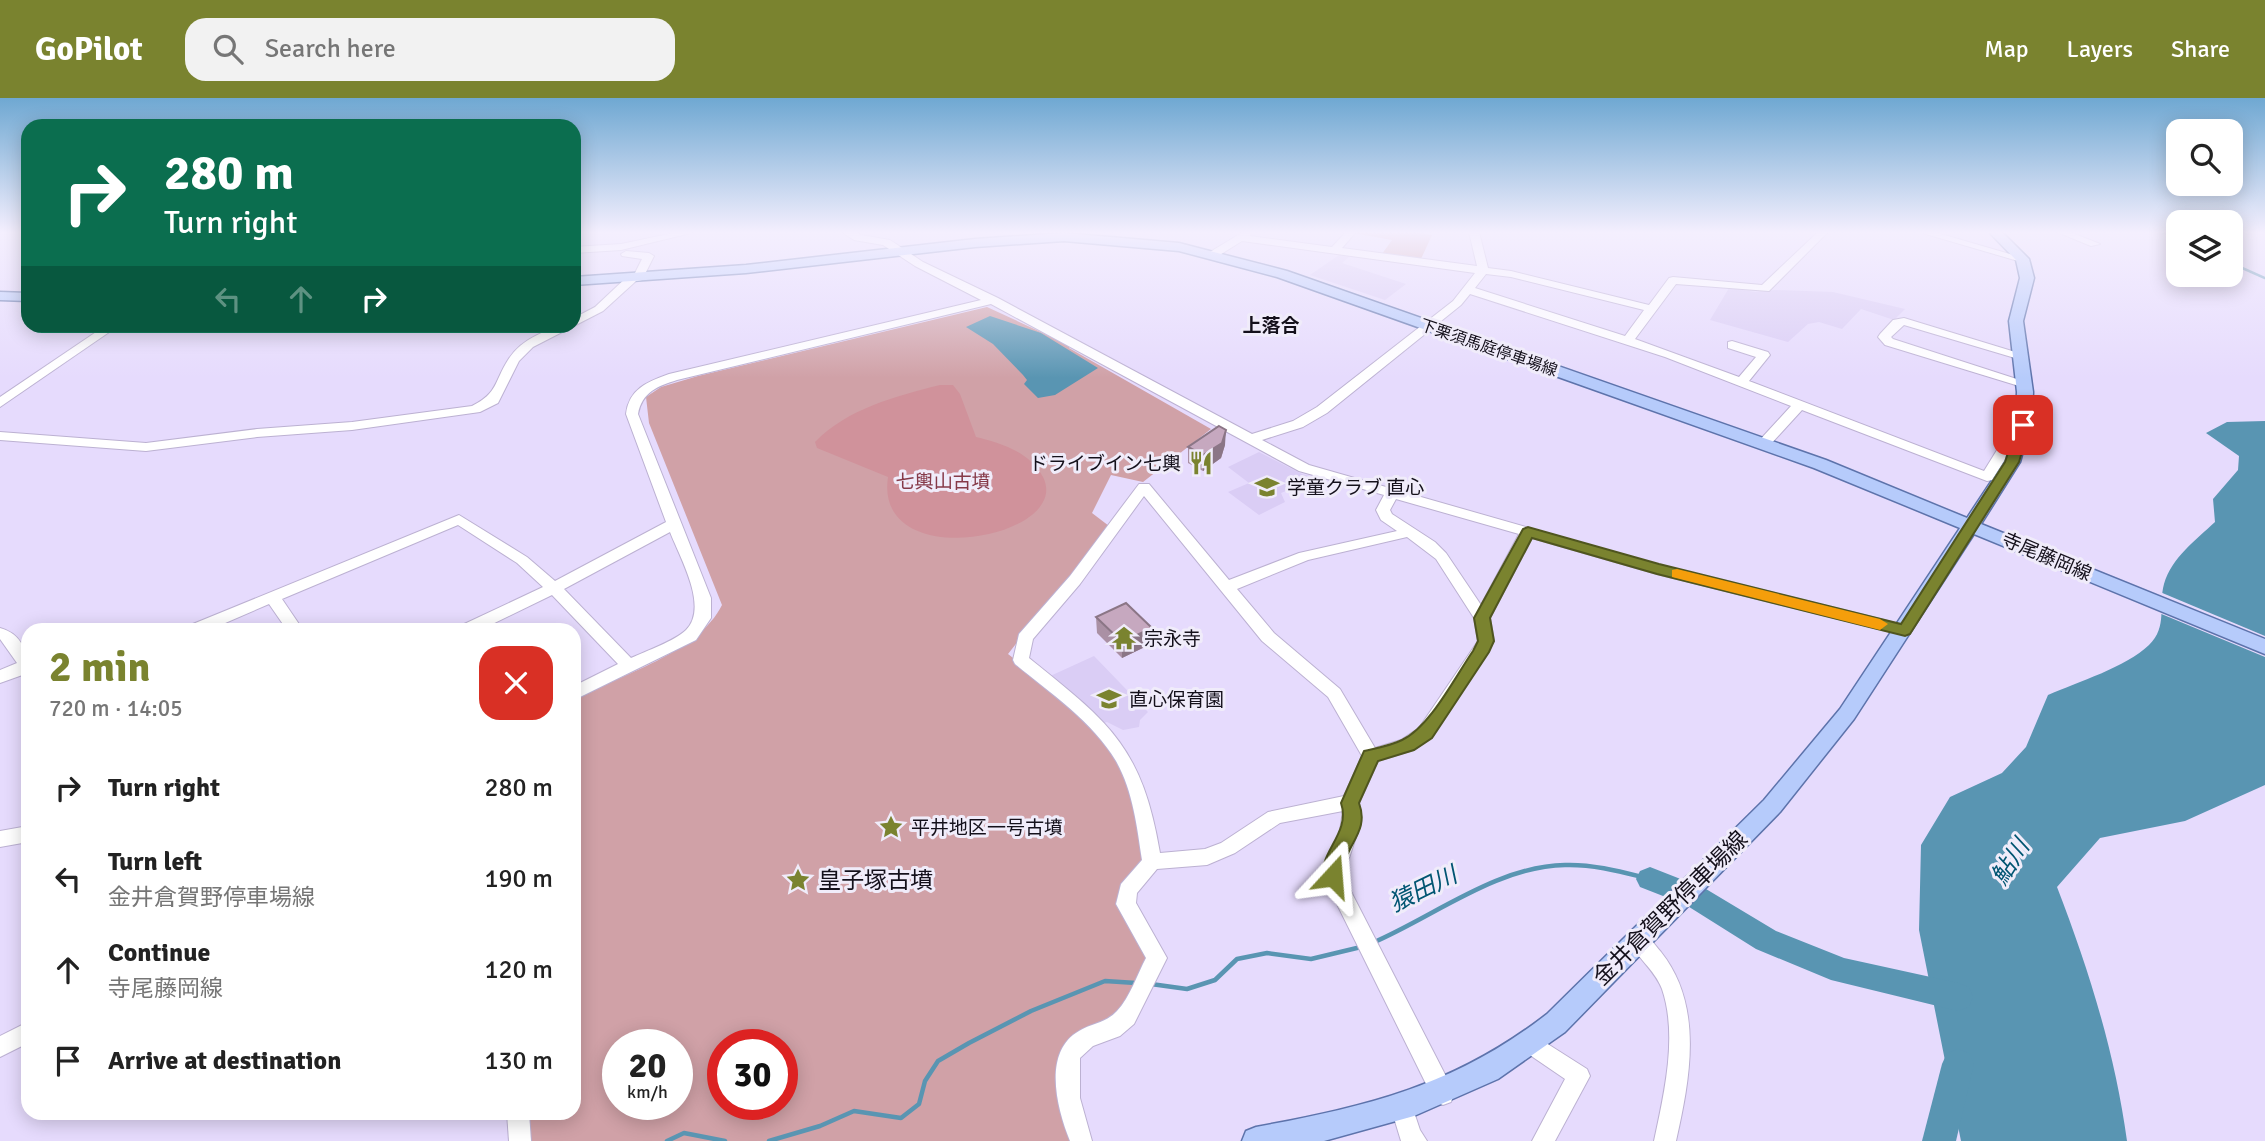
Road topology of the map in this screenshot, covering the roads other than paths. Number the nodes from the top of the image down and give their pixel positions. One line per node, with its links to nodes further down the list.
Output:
1 (632, 281): 15 (street)
2 (954, 281): 13 (street)
3 (1301, 281): 16 (main road, 下栗須馬庭停車場線)
4 (1476, 281): 10 (street)
5 (1539, 281): 14 (street)
6 (1675, 281): 14 (street)
7 (1691, 281): 8 (street)
8 (1773, 281)
9 (2026, 281): 21 (main road)
10 (1469, 290): 16 (street); 19 (street)
11 (0, 296): 12 (main road)
12 (21, 297)
13 (994, 300): 28 (street); 31 (street)
14 (1653, 309): 19 (street)
15 (581, 319)
16 (1429, 326): 28 (street); 29 (main road, 下栗須馬庭停車場線)
17 (102, 333): 24 (street)
18 (554, 333): 27 (street)
19 (1628, 340): 22 (street)
20 (1732, 345): 22 (street)
21 (2019, 355): 23 (main road); 23 (street)
22 (1741, 383): 25 (street)
23 (2023, 383): 26 (main road)
24 (0, 403)
25 (1799, 405): 26 (street); 29 (street)
26 (2024, 418): 32 (main road)
27 (0, 436)
28 (1248, 440): 30 (street)
29 (1764, 443): 32 (main road, 下栗須馬庭停車場線)
30 (1392, 493): 33 (street); 34 (street)
31 (675, 523): 36 (street); 46 (street)
32 (1972, 525): 42 (main road, 金井倉賀野停車場線); 44 (main road, 寺尾藤岡線)
33 (1409, 531): 35 (street); 38 (street)
34 (1528, 532): 38 (street); 42 (street)
35 (1227, 587): 50 (street); 54 (street)
36 (554, 588): 37 (street); 41 (street); 46 (street)
37 (272, 597): 39 (street); 40 (street)
38 (1482, 618): 50 (street)
39 (211, 623)
40 (290, 623)
41 (481, 623)
42 (1905, 630): 55 (main road, 金井倉賀野停車場線)
43 (0, 633): 45 (street)
44 (2265, 647)
45 (21, 656)
46 (627, 664): 49 (street)
47 (21, 670): 48 (street)
48 (0, 677)
49 (581, 689)
50 (1371, 756): 51 (street)
51 (1350, 803): 54 (street); 59 (street)
52 (21, 835): 53 (street)
53 (0, 839)
54 (1152, 862): 63 (street)
55 (1638, 939): 57 (main road, 金井倉賀野停車場線); 67 (street)
56 (21, 1036): 58 (street)
57 (1532, 1044): 59 (main road, 金井倉賀野停車場線); 66 (street)
58 (0, 1047)
59 (1443, 1094): 60 (main road, 金井倉賀野停車場線)
60 (1402, 1108): 64 (main road, 金井倉賀野停車場線); 65 (street)
61 (518, 1120): 62 (street)
62 (520, 1141)
63 (1081, 1141)
64 (1256, 1141)
65 (1416, 1141)
66 (1543, 1141)
67 (1665, 1141)

